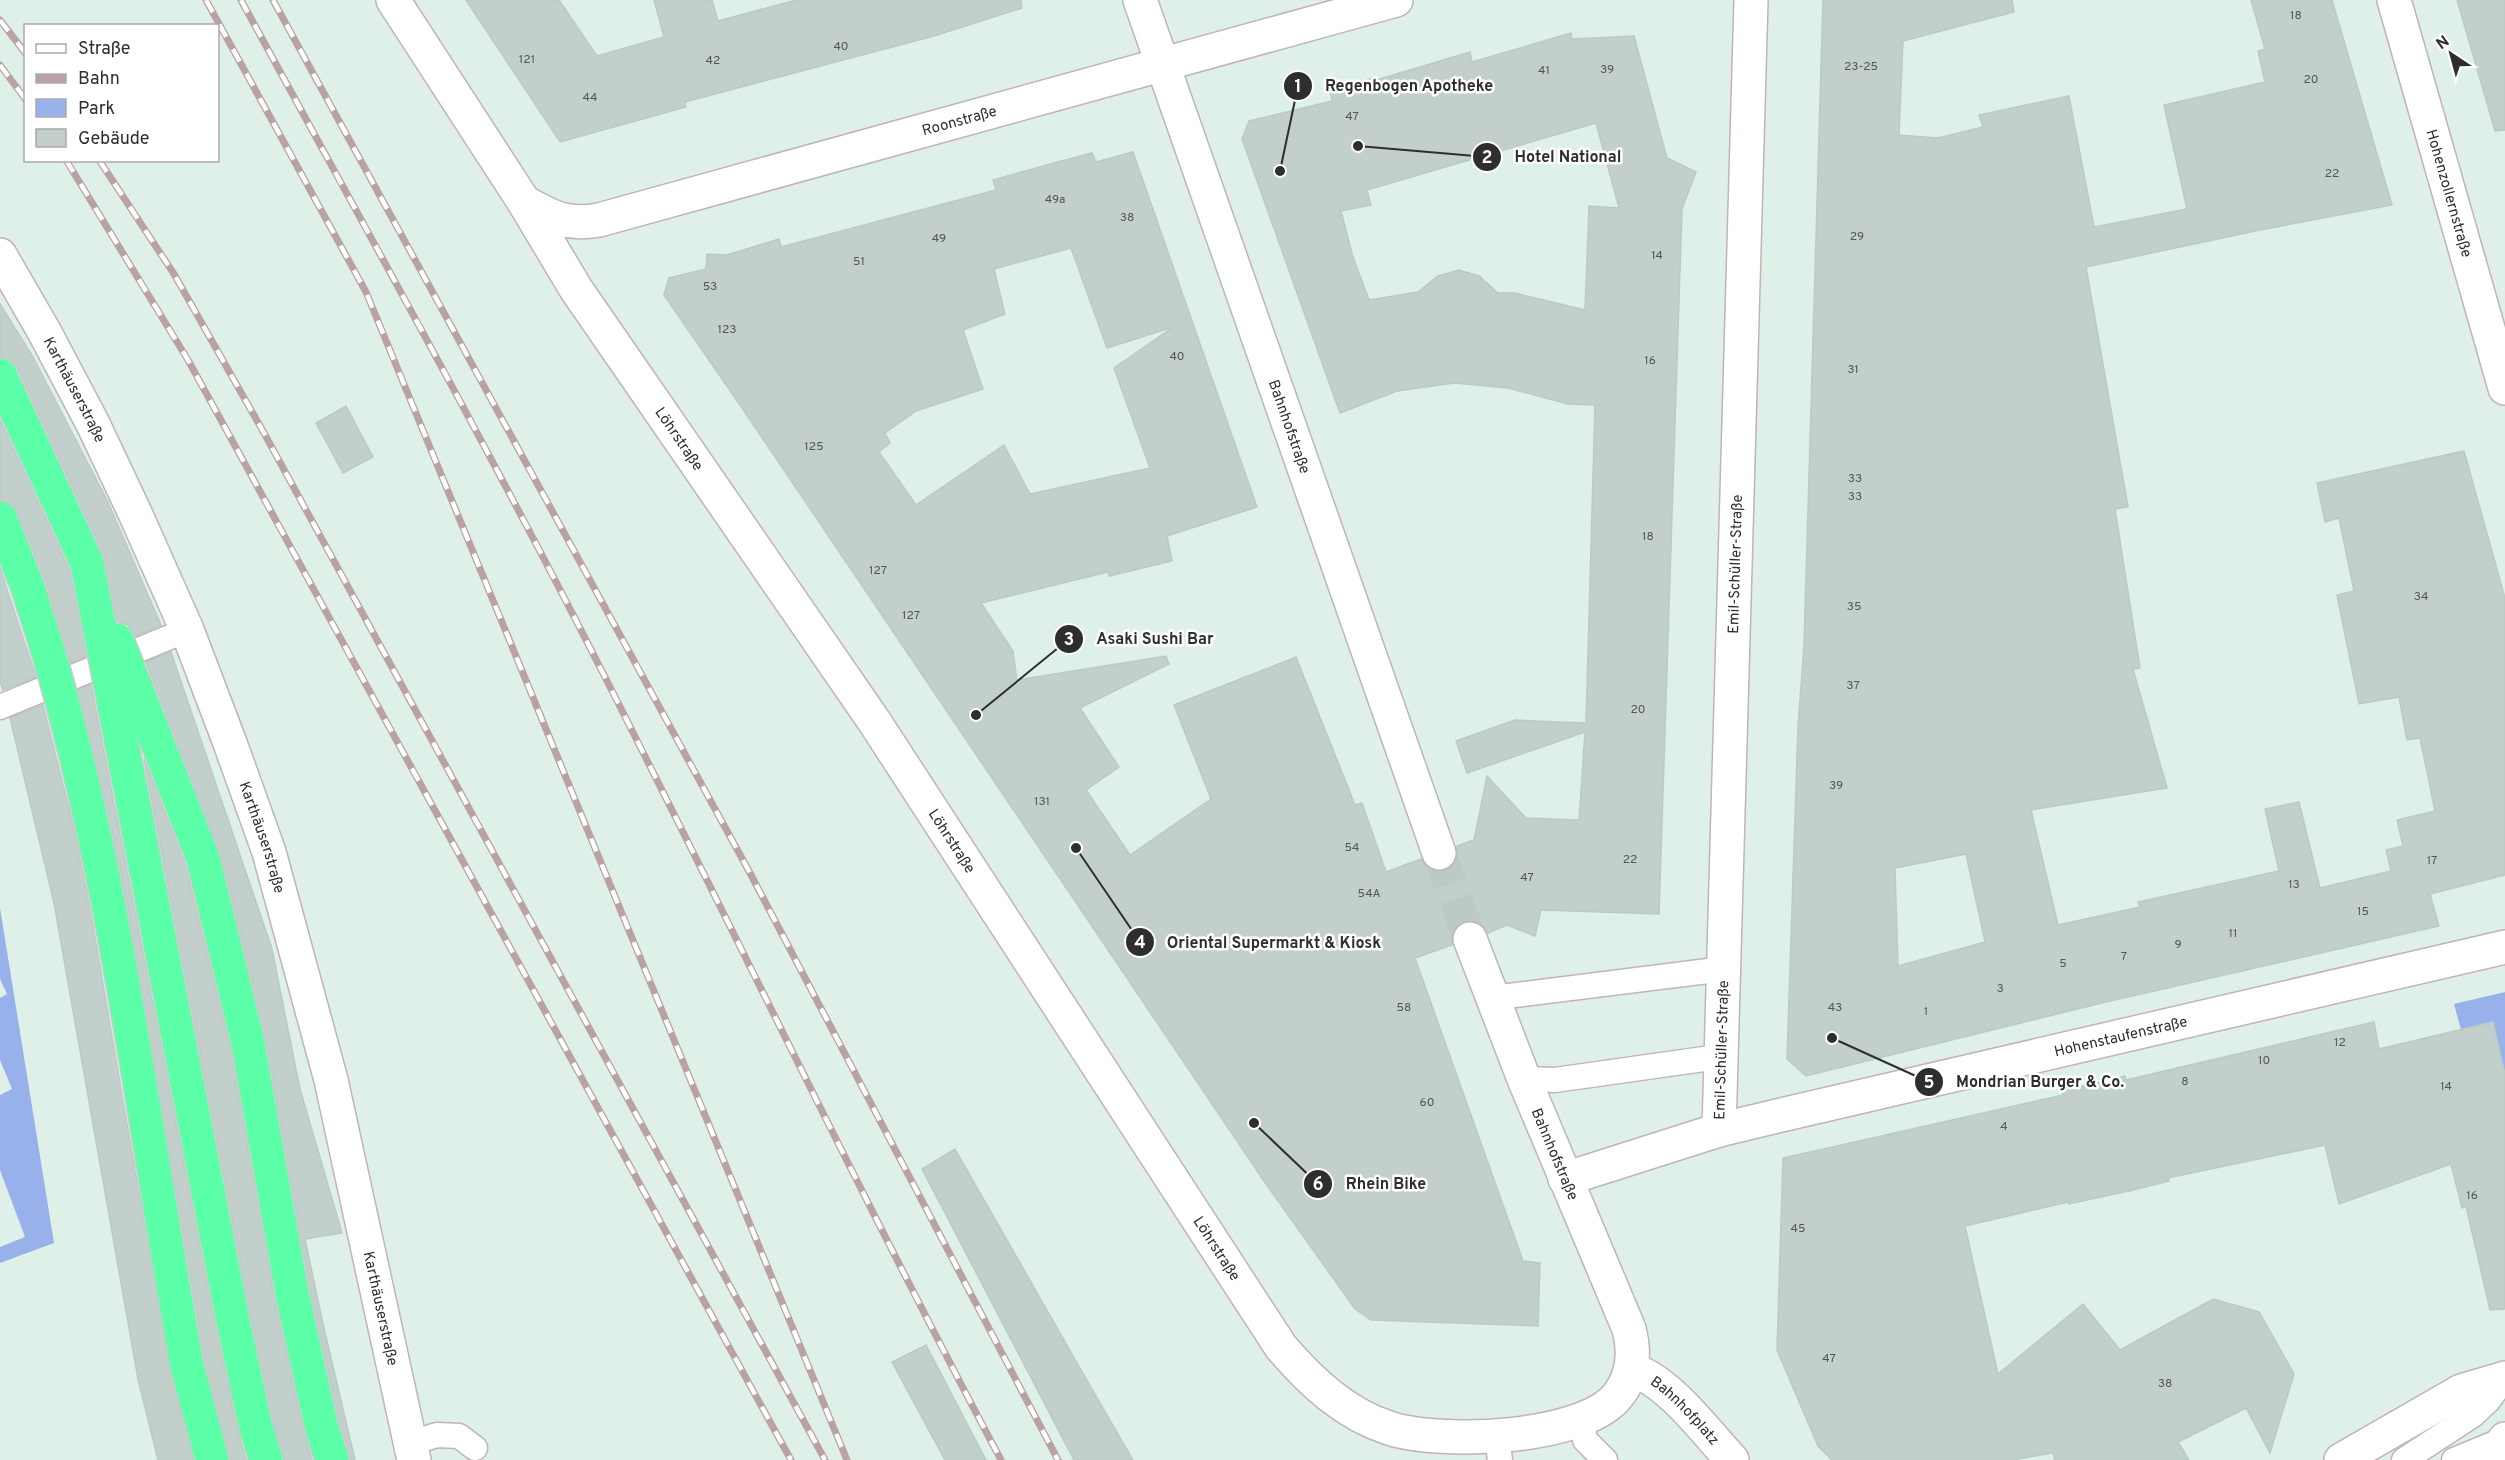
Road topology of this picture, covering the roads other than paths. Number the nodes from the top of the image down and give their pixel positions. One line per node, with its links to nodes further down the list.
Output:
1 (393, 0): 7 (street, Löhrstraße)
2 (1140, 0): 6 (street, Bahnhofstraße)
3 (1396, 0): 6 (street, Roonstraße)
4 (1751, 0): 18 (street, Emil-Schüller-Straße)
5 (2394, 0): 10 (street, Hohenzollernstraße)
6 (1162, 64): 7 (street, Roonstraße); 15 (street, Bahnhofstraße)
7 (524, 202): 29 (street, Löhrstraße)
8 (0, 255): 13 (street, Karthäuserstraße)
9 (0, 375): 12 (highway)
10 (2505, 388)
11 (0, 518): 31 (highway, bridge)
12 (87, 563): 32 (highway, bridge); 33 (highway, bridge)
13 (187, 630): 14 (lane); 30 (street, Karthäuserstraße)
14 (0, 707)
15 (1439, 853)
16 (1470, 939): 19 (street, Bahnhofstraße)
17 (2505, 946): 22 (street, Hohenstaufenstraße)
18 (1724, 969): 19 (lane); 20 (street, Emil-Schüller-Straße)
19 (1492, 998): 21 (street, Bahnhofstraße)
20 (1723, 1053): 21 (lane); 22 (street, Emil-Schüller-Straße)
21 (1524, 1079): 23 (street, Bahnhofstraße)
22 (1719, 1131): 23 (street, Hohenstaufenstraße)
23 (1565, 1179): 24 (street, Bahnhofstraße)
24 (1631, 1369): 26 (street, Löhrstraße); 35 (street, Bahnhofplatz)
25 (2505, 1378): 36 (street); 37 (lane)
26 (1581, 1418): 29 (street, Löhrstraße); 34 (lane)
27 (2505, 1439): 38 (lane); 39 (street)
28 (476, 1448): 30 (lane)
29 (1499, 1449)
30 (412, 1452)
31 (212, 1460)
32 (266, 1460)
33 (332, 1460)
34 (1605, 1460)
35 (1732, 1460)
36 (2341, 1460)
37 (2404, 1460)
38 (2454, 1460)
39 (2491, 1460)

